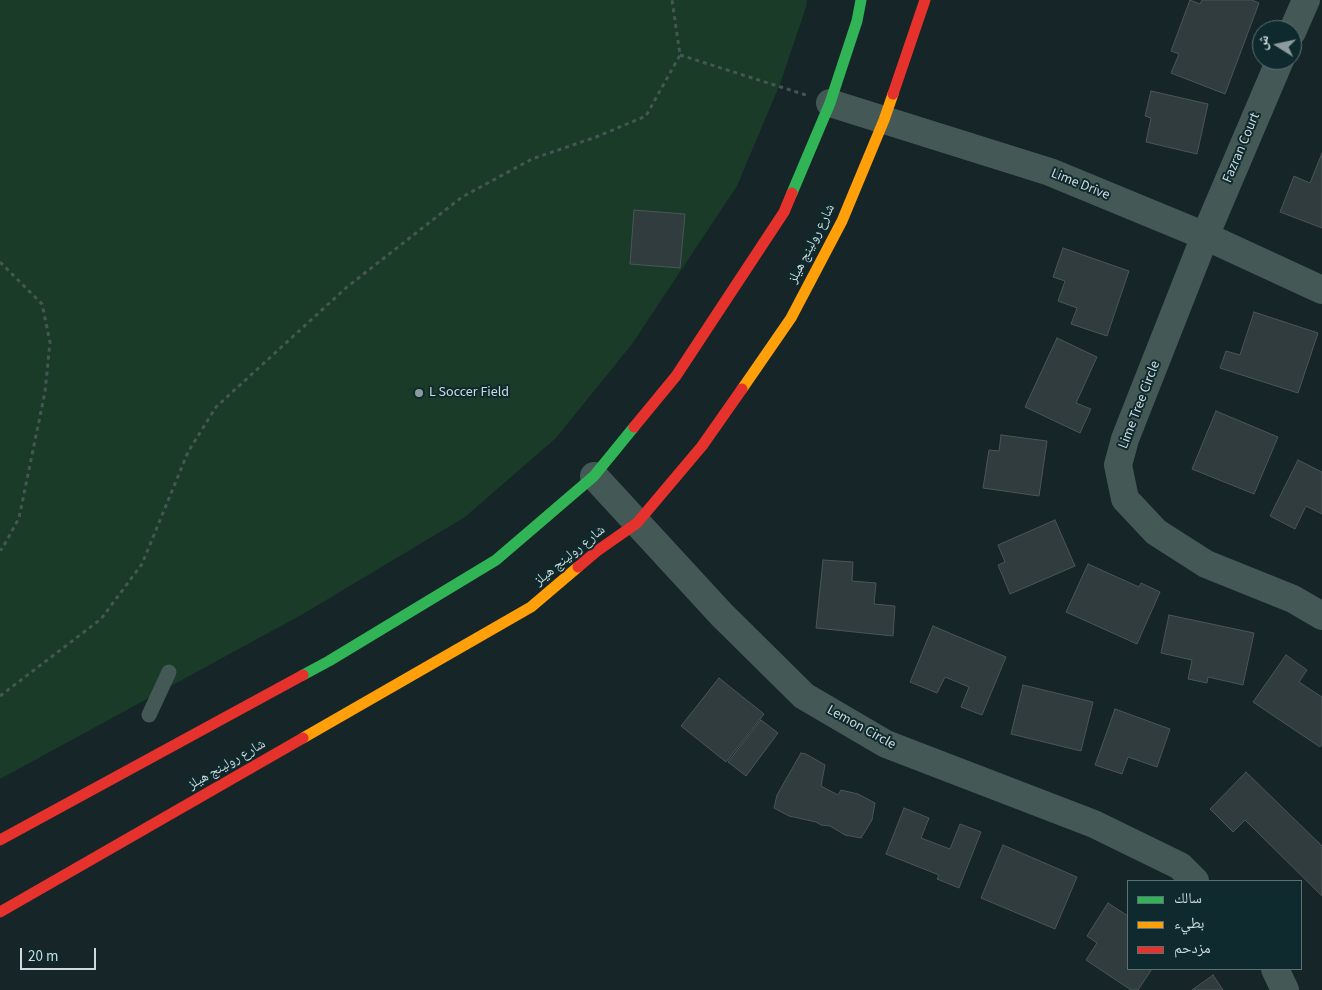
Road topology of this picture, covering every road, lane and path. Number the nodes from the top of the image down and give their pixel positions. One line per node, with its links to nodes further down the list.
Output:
1 (672, 0): 6 (path)
2 (861, 0): 8 (main road)
3 (925, 0): 9 (main road, شارع رولينج هيلز)
4 (1306, 0): 5 (street)
5 (1297, 20)
6 (680, 55): 8 (path); 18 (path)
7 (1276, 70): 10 (street, Fazran Court)
8 (830, 103): 9 (street, Lime Drive); 13 (main road)
9 (884, 120): 10 (street, Lime Drive); 14 (main road, شارع رولينج هيلز)
10 (1205, 236): 12 (street, Lime Drive); 16 (street, Lime Tree Circle)
11 (0, 262): 15 (path)
12 (1322, 290)
13 (594, 476): 14 (street, Lemon Circle); 20 (main road)
14 (637, 523): 21 (street, Lemon Circle); 22 (main road, شارع رولينج هيلز)
15 (0, 550)
16 (1322, 616)
17 (169, 672): 19 (lane)
18 (0, 696)
19 (149, 715)
20 (0, 840)
21 (1194, 880)
22 (0, 912)
23 (1275, 970): 24 (street)
24 (1285, 990)

